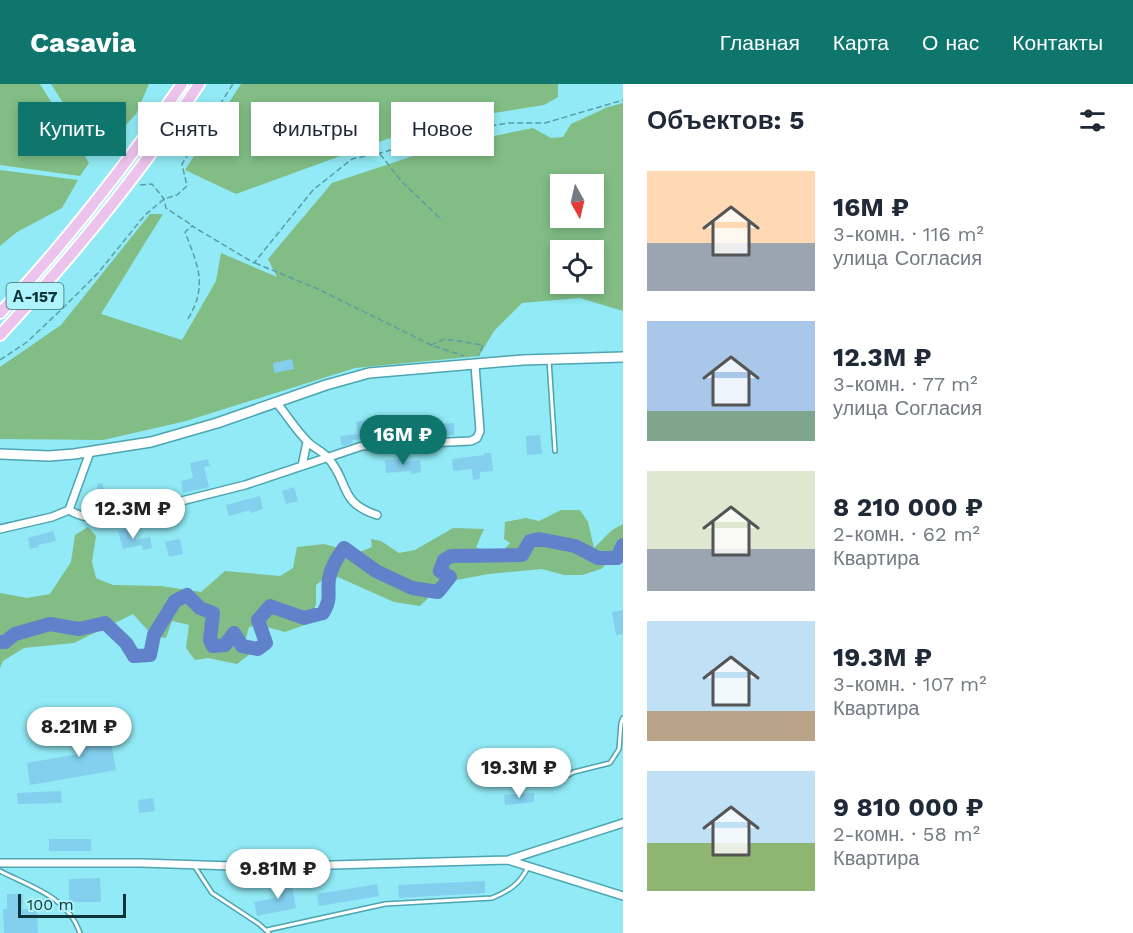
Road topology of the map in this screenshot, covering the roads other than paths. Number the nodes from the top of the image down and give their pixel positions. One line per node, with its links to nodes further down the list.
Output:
1 (182, 84): 3 (main road, А-157)
2 (200, 84): 4 (main road, А-157)
3 (0, 314)
4 (0, 335)
5 (623, 357): 6 (street)
6 (549, 359): 7 (street); 10 (lane)
7 (475, 365): 8 (street); 13 (street)
8 (276, 402): 9 (street); 11 (street)
9 (307, 442): 13 (street); 14 (street)
10 (555, 451)
11 (90, 453): 12 (street); 15 (street)
12 (0, 454)
13 (328, 457): 14 (street); 16 (street)
14 (302, 466): 15 (street)
15 (69, 510): 17 (street)
16 (377, 515)
17 (0, 529)
18 (623, 718): 19 (lane)
19 (496, 780)
20 (623, 823): 21 (street)
21 (508, 860): 23 (street); 24 (street)
22 (0, 863): 23 (street)
23 (194, 865): 27 (lane)
24 (528, 867): 26 (street); 27 (lane)
25 (0, 871): 28 (lane)
26 (623, 896)
27 (268, 932)
28 (80, 933)

